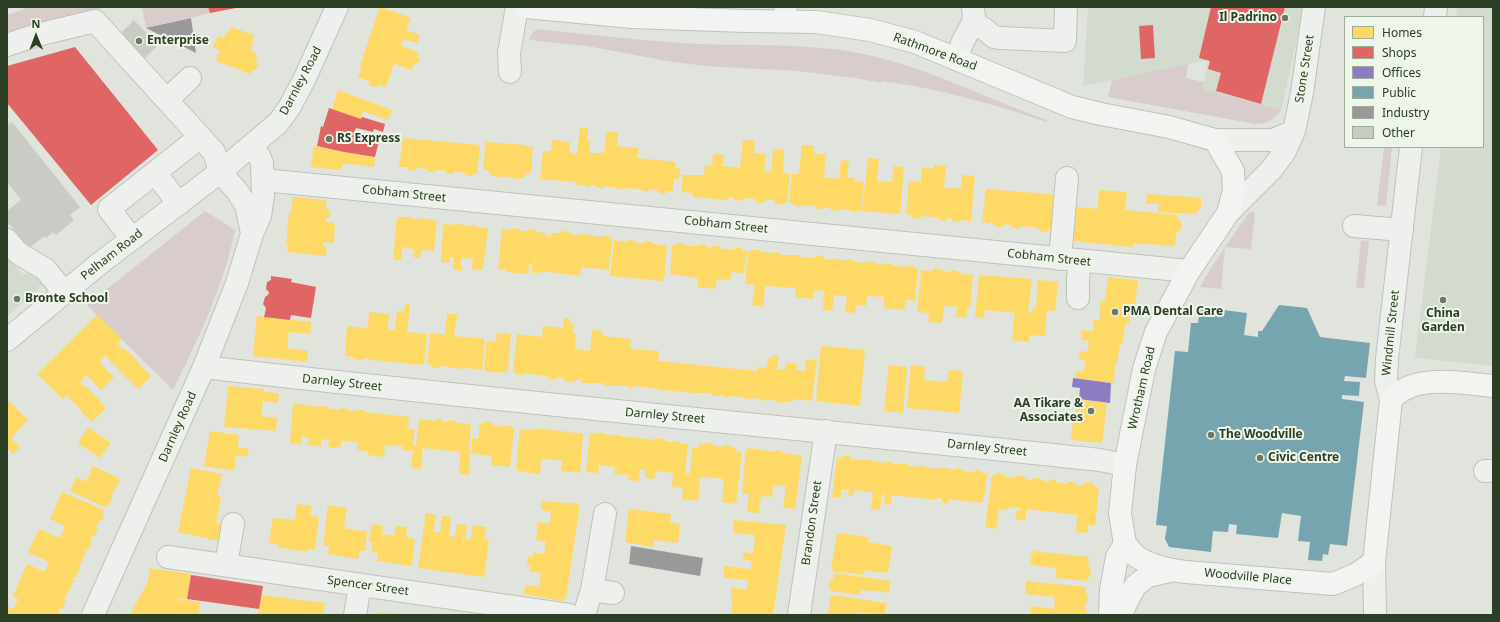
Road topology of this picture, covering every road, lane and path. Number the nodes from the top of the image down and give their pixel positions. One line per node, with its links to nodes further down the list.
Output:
1 (337, 7): 16 (street, Darnley Road)
2 (517, 7): 10 (street)
3 (526, 7): 6 (main road, Rathmore Road)
4 (1066, 7): 7 (street)
5 (1314, 7): 13 (street, Stone Street)
6 (785, 14): 9 (main road, Rathmore Road)
7 (972, 16): 9 (street)
8 (7, 45): 12 (street)
9 (956, 59): 15 (main road, Rathmore Road)
10 (510, 72)
11 (190, 78): 12 (street)
12 (167, 100): 14 (street)
13 (1294, 131): 15 (street, Rathmore Road); 23 (street, Wrotham Road)
14 (200, 137): 18 (street); 19 (street)
15 (1215, 140): 23 (main road)
16 (252, 146): 18 (street, Darnley Road); 21 (street, Darnley Road)
17 (1412, 148): 25 (street, Windmill Street)
18 (220, 172): 22 (street, Pelham Road); 26 (street, Darnley Road)
19 (155, 173): 22 (street); 27 (street)
20 (1068, 178): 29 (street)
21 (263, 180): 26 (street, Darnley Road); 29 (street, Cobham Street)
22 (179, 204): 27 (street, Pelham Road)
23 (1228, 213): 30 (main road, Wrotham Road)
24 (1354, 226): 25 (street)
25 (1402, 230): 36 (street, Windmill Street)
26 (252, 234): 34 (street, Darnley Road)
27 (132, 239): 31 (street, Pelham Road)
28 (7, 240): 31 (street)
29 (1070, 260): 30 (street, Cobham Street); 32 (street)
30 (1189, 271): 38 (main road, Wrotham Road)
31 (64, 292): 33 (street, Pelham Road)
32 (1078, 298)
33 (7, 340)
34 (204, 367): 37 (street, Darnley Street); 47 (street, Darnley Road)
35 (1493, 386): 36 (main road)
36 (1391, 400): 43 (main road, Windmill Street)
37 (826, 431): 38 (street, Darnley Street); 51 (street, Brandon Street)
38 (1125, 465): 41 (main road, Wrotham Road)
39 (605, 514): 50 (street)
40 (233, 524): 44 (street)
41 (1125, 544): 45 (main road, Woodville Place); 52 (main road)
42 (168, 557): 44 (street, Spencer Street)
43 (1374, 562): 45 (main road, Woodville Place); 54 (street, Windmill Street)
44 (226, 565): 46 (street, Spencer Street)
45 (1174, 570): 53 (main road)
46 (360, 585): 48 (street); 49 (street, Spencer Street)
47 (93, 615)
48 (355, 615)
49 (569, 615)
50 (584, 615)
51 (799, 615)
52 (1110, 615)
53 (1120, 615)
54 (1376, 615)

